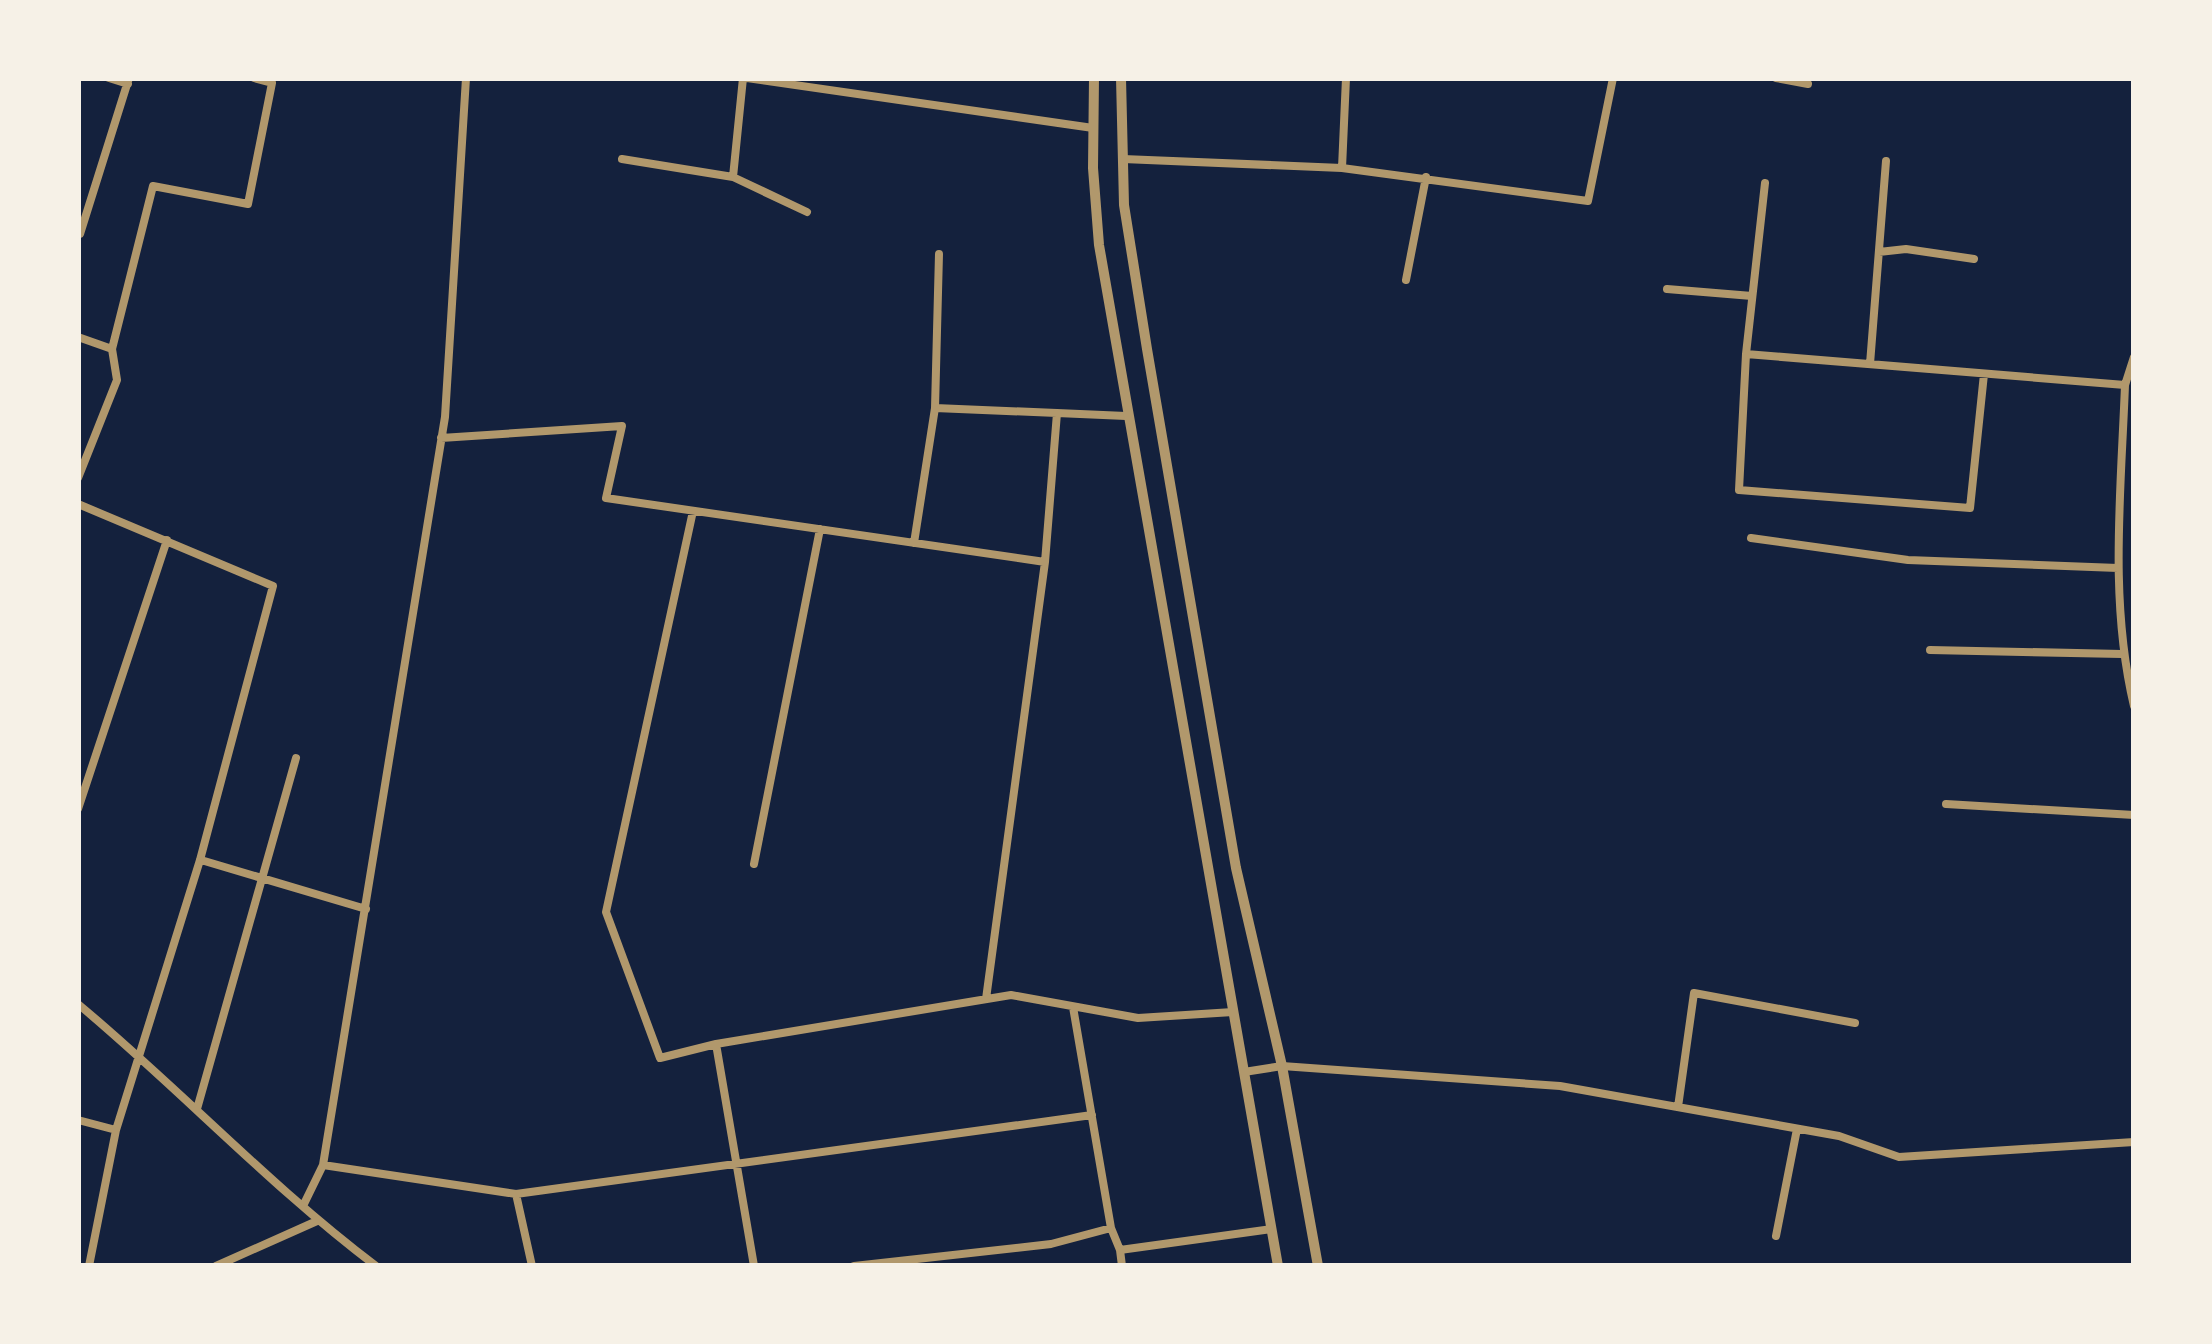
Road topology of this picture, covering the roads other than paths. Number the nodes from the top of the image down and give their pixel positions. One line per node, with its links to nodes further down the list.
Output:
1 (109, 78): 10 (street)
2 (254, 78): 11 (street)
3 (466, 78): 39 (street)
4 (745, 78): 13 (street); 18 (street)
5 (1094, 78): 13 (street)
6 (1121, 78): 15 (street)
7 (1346, 78): 17 (street)
8 (1613, 78): 19 (street)
9 (1776, 78): 12 (street)
10 (128, 81): 22 (street)
11 (275, 81): 30 (street)
12 (1808, 84)
13 (1093, 128): 38 (street)
14 (622, 159): 18 (street)
15 (1122, 159): 17 (street); 69 (street)
16 (1886, 161): 23 (street)
17 (1342, 168): 19 (street)
18 (734, 177): 21 (street)
19 (1426, 177): 26 (street)
20 (1765, 183): 28 (street)
21 (807, 212)
22 (80, 234)
23 (1879, 252): 25 (street); 33 (street)
24 (939, 254): 36 (street)
25 (1974, 259)
26 (1406, 280)
27 (1666, 289): 28 (street)
28 (1752, 296): 31 (street)
29 (78, 337): 30 (street)
30 (112, 349): 40 (street)
31 (1746, 354): 33 (street); 34 (street)
32 (2134, 357): 35 (street)
33 (1870, 364): 34 (street)
34 (1984, 374): 35 (street)
35 (2125, 385): 41 (street)
36 (935, 408): 37 (street); 48 (street)
37 (1057, 413): 38 (street); 49 (street)
38 (1126, 416): 65 (street)
39 (442, 437): 44 (street); 61 (street)
40 (78, 478)
41 (2121, 496): 42 (street); 50 (street)
42 (2134, 499)
43 (78, 504): 47 (street)
44 (693, 511): 45 (street); 67 (street)
45 (820, 529): 48 (street); 59 (street)
46 (1751, 538): 50 (street)
47 (167, 539): 56 (street); 58 (street)
48 (914, 543): 49 (street)
49 (1045, 562): 62 (street)
50 (2118, 568): 52 (street)
51 (1930, 650): 52 (street)
52 (2122, 654): 53 (street)
53 (2134, 706)
54 (296, 758): 60 (street)
55 (1946, 804): 57 (street)
56 (78, 809)
57 (2134, 815)
58 (200, 860): 60 (street); 68 (street)
59 (754, 864)
60 (264, 880): 61 (street); 72 (street)
61 (366, 910): 79 (street)
62 (986, 999): 64 (street); 67 (street)
63 (78, 1004): 68 (street)
64 (1073, 1007): 65 (street); 73 (street)
65 (1233, 1012): 70 (street)
66 (1855, 1022): 71 (street)
67 (716, 1044): 78 (street)
68 (140, 1056): 72 (street); 76 (street)
69 (1282, 1066): 70 (street); 71 (street); 95 (street)
70 (1244, 1072): 84 (street)
71 (1678, 1107): 75 (street)
72 (196, 1109): 81 (street)
73 (1092, 1114): 78 (street); 83 (street)
74 (78, 1120): 76 (street)
75 (1797, 1129): 77 (street); 85 (street)
76 (116, 1130): 87 (street)
77 (2134, 1142)
78 (736, 1162): 80 (street); 91 (street)
79 (323, 1165): 80 (street); 81 (street)
80 (516, 1194): 90 (street)
81 (303, 1206): 82 (street)
82 (317, 1221): 88 (street); 89 (street)
83 (1112, 1228): 86 (street); 92 (street)
84 (1272, 1229): 86 (street); 94 (street)
85 (1776, 1236)
86 (1120, 1250): 93 (street)
87 (89, 1266)
88 (216, 1266)
89 (376, 1266)
90 (532, 1266)
91 (754, 1266)
92 (854, 1266)
93 (1122, 1266)
94 (1278, 1266)
95 (1318, 1266)

